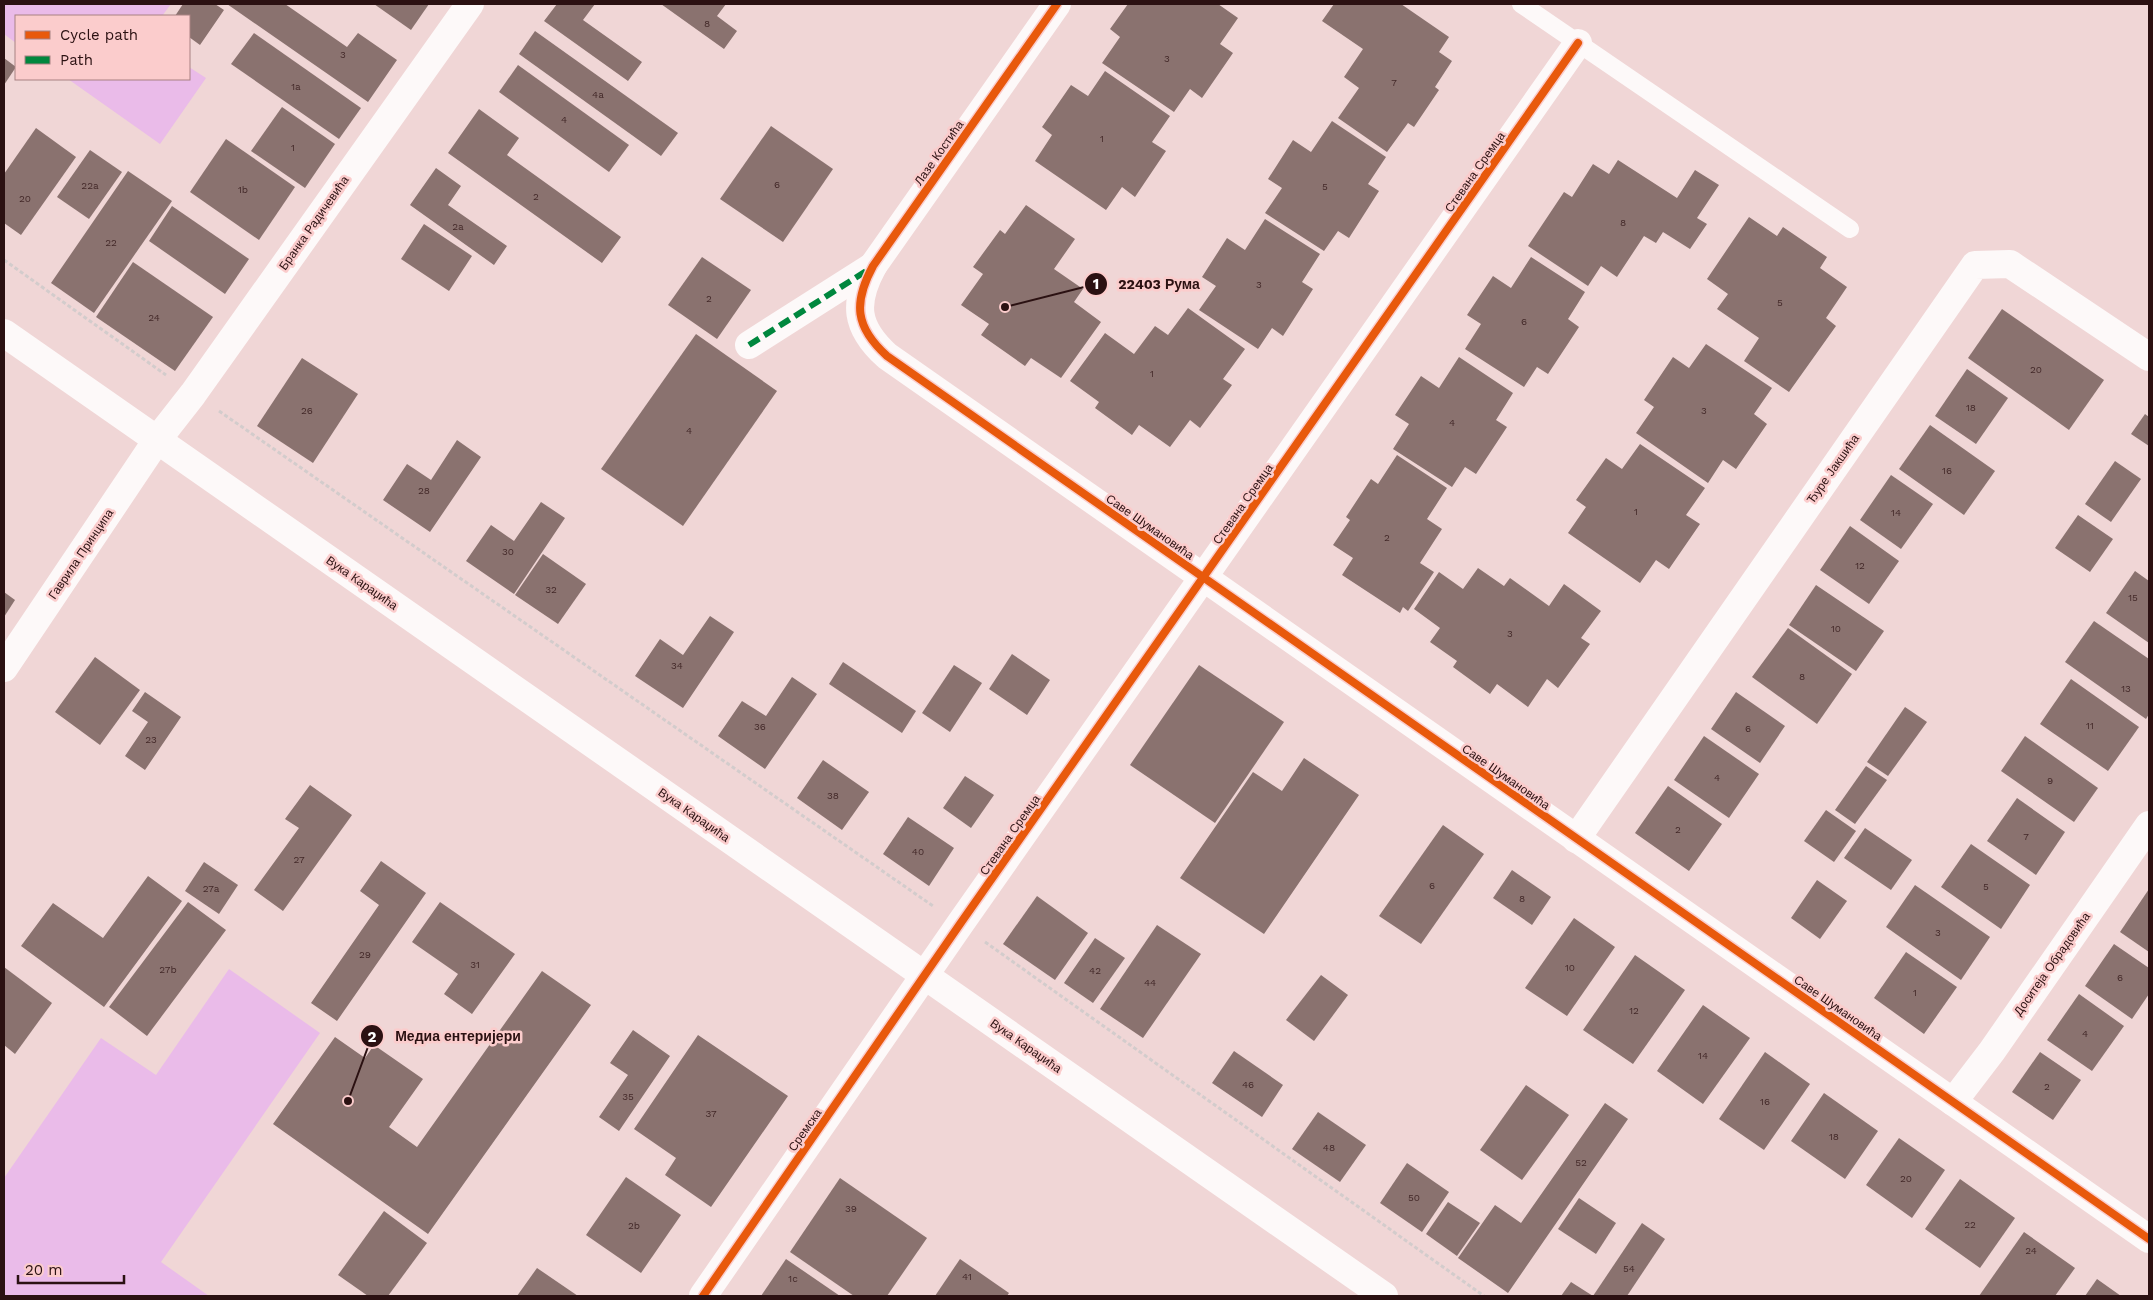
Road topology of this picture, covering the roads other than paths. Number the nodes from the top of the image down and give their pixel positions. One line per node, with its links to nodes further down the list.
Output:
1 (470, 4): 11 (street, Бранка Радичевића)
2 (1057, 4): 6 (street, Лазе Костића)
3 (1521, 4): 4 (lane)
4 (1578, 43): 5 (lane); 12 (street, Стевана Сремца)
5 (1850, 229)
6 (873, 266): 7 (street, Лазе Костића); 9 (street, Лазе Костића)
7 (861, 322): 12 (street, Саве Шумановића)
8 (4, 333): 11 (street, Вука Караџића)
9 (749, 345)
10 (2149, 357): 15 (street, Ђуре Јакшића)
11 (157, 440): 13 (street, Гаврила Принципа); 16 (street, Вука Караџића)
12 (1204, 579): 15 (street, Саве Шумановића); 16 (street, Стевана Сремца)
13 (4, 668)
14 (2149, 825): 17 (street, Доситеја Обрадовића)
15 (1576, 839): 17 (street, Саве Шумановића)
16 (925, 976): 19 (street, Сремска); 20 (street, Вука Караџића)
17 (1954, 1102): 18 (street, Саве Шумановића)
18 (2149, 1239)
19 (704, 1296)
20 (1384, 1296)

